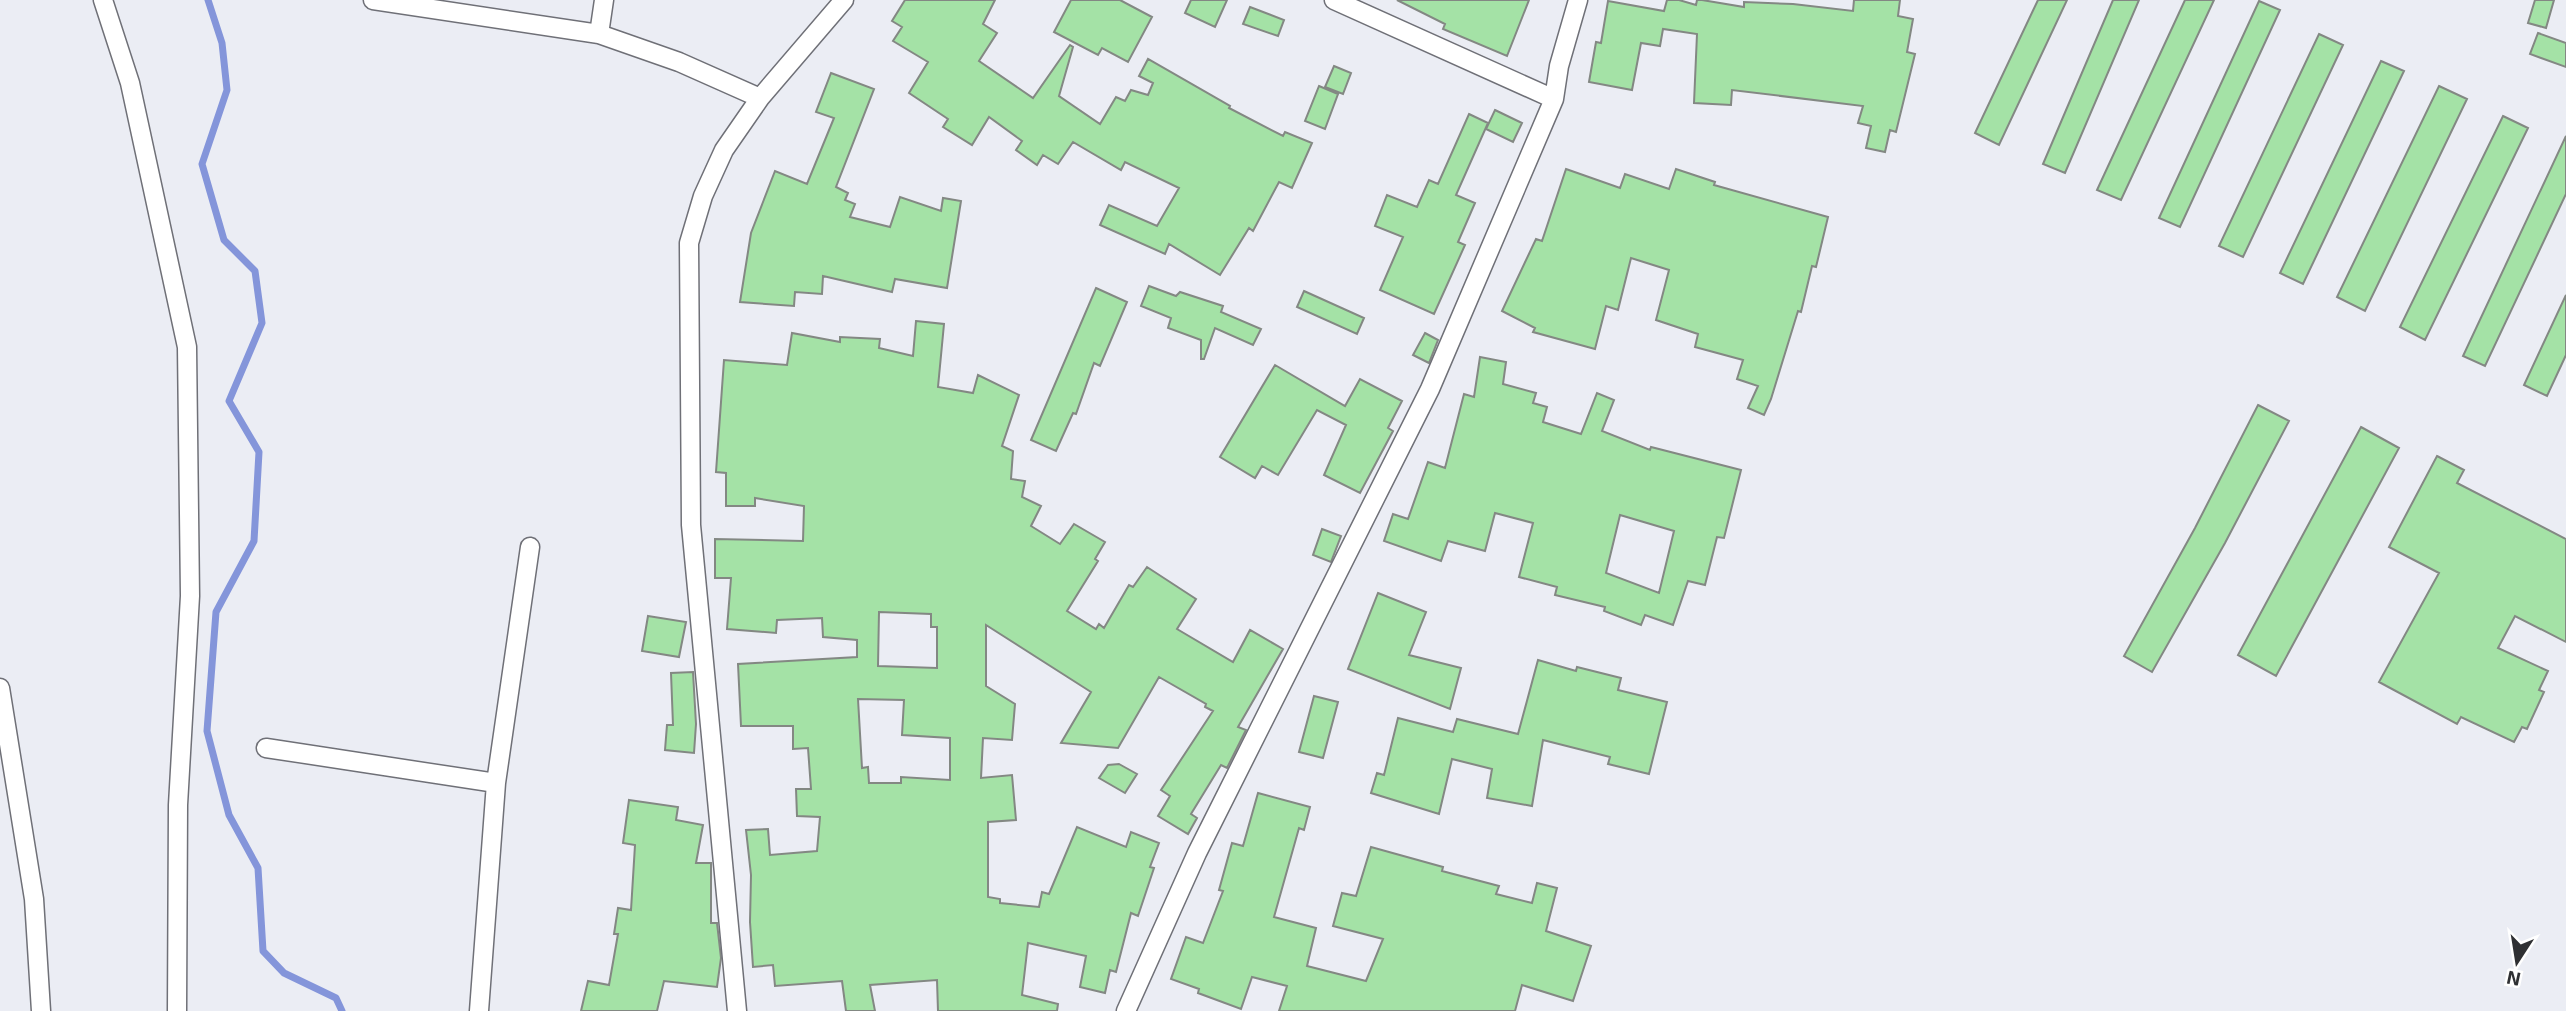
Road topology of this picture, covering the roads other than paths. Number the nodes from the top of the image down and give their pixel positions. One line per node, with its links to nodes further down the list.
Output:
1 (103, 0): 15 (street)
2 (373, 0): 7 (street)
3 (604, 0): 7 (street)
4 (844, 0): 8 (street)
5 (1334, 0): 9 (street)
6 (1578, 0): 9 (street)
7 (598, 34): 8 (street)
8 (760, 98): 17 (street)
9 (1554, 99): 18 (street)
10 (530, 547): 13 (street)
11 (1, 699): 14 (street)
12 (266, 748): 13 (street)
13 (496, 783): 16 (street)
14 (41, 1011)
15 (177, 1011)
16 (479, 1011)
17 (737, 1011)
18 (1126, 1011)

